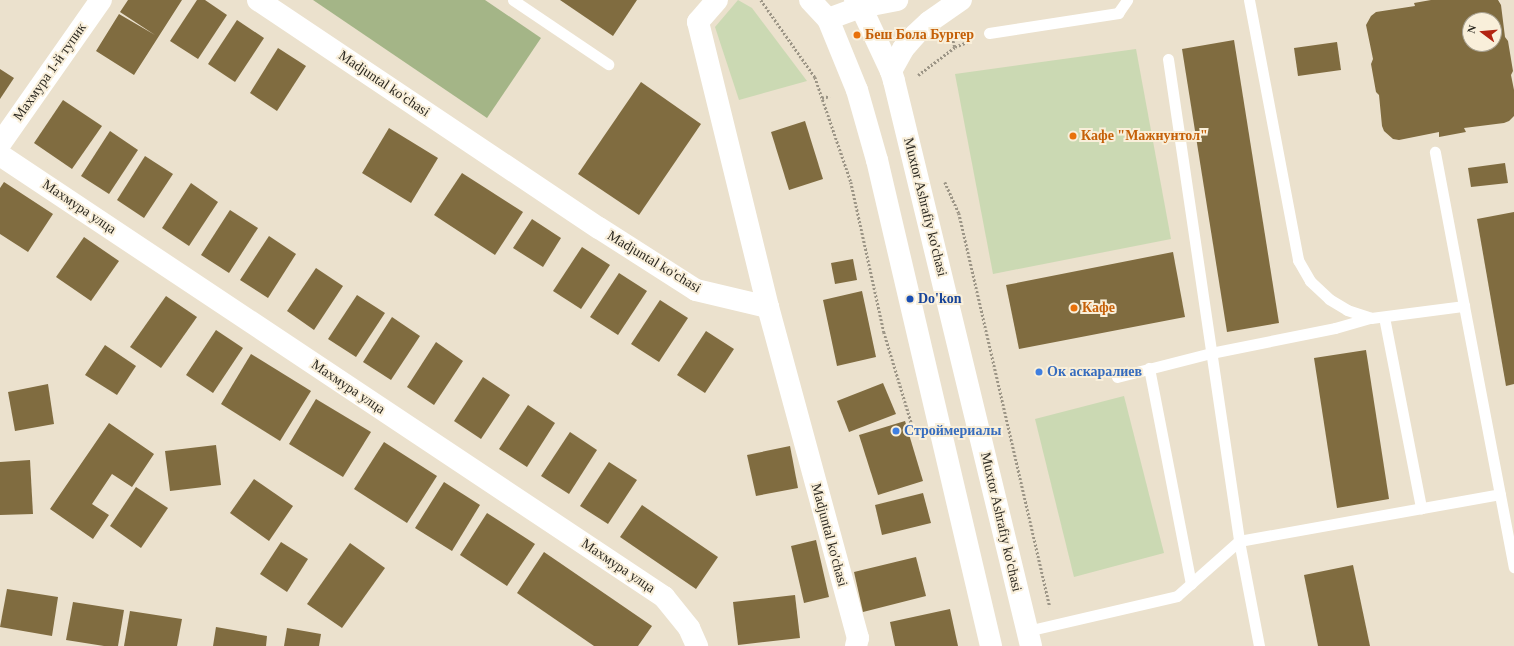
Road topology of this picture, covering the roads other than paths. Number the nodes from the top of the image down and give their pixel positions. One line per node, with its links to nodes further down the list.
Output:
1 (101, 0): 16 (street, Махмура 1-й тупик)
2 (258, 0): 20 (street, Madjuntal ko'chasi)
3 (513, 0): 14 (lane)
4 (717, 0): 20 (street)
5 (810, 0): 11 (street)
6 (897, 0): 10 (street)
7 (961, 0): 15 (street)
8 (1127, 0): 12 (lane)
9 (1250, 0): 22 (lane)
10 (862, 2): 11 (street); 15 (street, Muxtor Ashrafiy ko'chasi)
11 (828, 19): 34 (street)
12 (989, 33)
13 (1168, 59): 23 (lane)
14 (608, 64)
15 (891, 71): 32 (street, Muxtor Ashrafiy ko'chasi)
16 (0, 144)
17 (1435, 152): 19 (lane)
18 (0, 155): 31 (street, Махмура улца)
19 (1464, 306): 21 (lane); 26 (lane)
20 (768, 307): 33 (street, Madjuntal ko'chasi)
21 (1384, 317): 22 (lane); 27 (lane)
22 (1371, 318): 23 (lane)
23 (1211, 353): 24 (lane); 28 (lane)
24 (1149, 368): 25 (lane); 30 (lane)
25 (1117, 377)
26 (1500, 494): 27 (lane); 29 (lane)
27 (1421, 508): 28 (lane)
28 (1239, 541): 30 (lane); 35 (lane)
29 (1514, 567)
30 (1191, 584): 32 (lane)
31 (693, 637)
32 (1029, 638)
33 (856, 646)
34 (991, 646)
35 (1259, 646)

